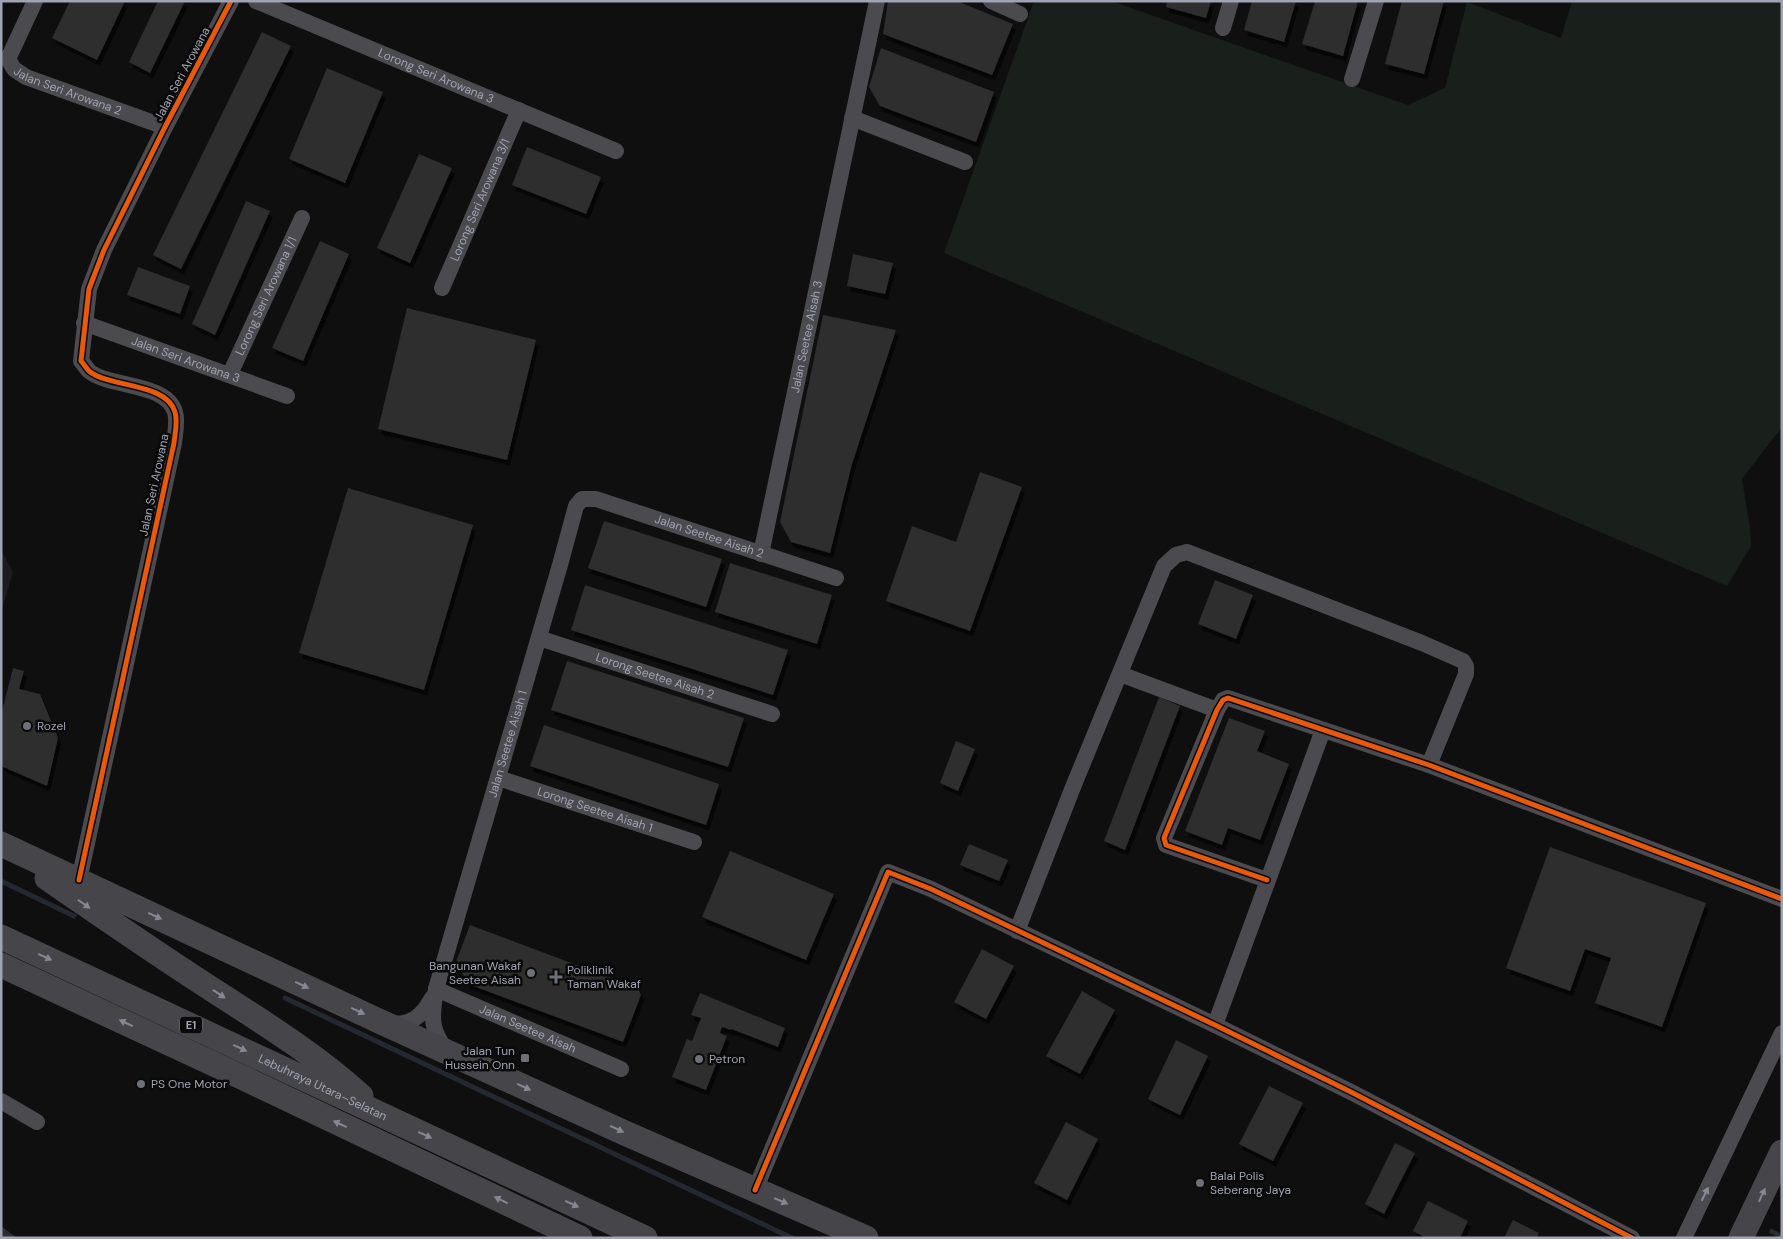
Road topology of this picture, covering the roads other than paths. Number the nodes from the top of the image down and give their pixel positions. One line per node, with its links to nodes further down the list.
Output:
1 (35, 1): 13 (street, Jalan Seri Arowana 2)
2 (232, 1): 13 (street, Jalan Seri Arowana)
3 (256, 1): 11 (street, Lorong Seri Arowana 3)
4 (877, 1): 12 (street, Jalan Seetee Aisah 3)
5 (992, 1): 8 (street)
6 (1231, 1): 9 (street)
7 (1376, 1): 10 (street)
8 (1020, 14)
9 (1222, 28)
10 (1352, 79)
11 (519, 110): 14 (street, Lorong Seri Arowana 3); 17 (street, Lorong Seri Arowana 3/1)
12 (852, 118): 15 (street); 22 (street, Jalan Seetee Aisah 3)
13 (165, 127): 18 (street, Jalan Seri Arowana)
14 (616, 151)
15 (965, 162)
16 (302, 218): 19 (street, Lorong Seri Arowana 1/1)
17 (442, 288)
18 (84, 323): 19 (street, Jalan Seri Arowana 3); 33 (street, Jalan Seri Arowana)
19 (230, 374): 20 (street, Jalan Seri Arowana 3)
20 (287, 396)
21 (582, 499): 22 (street, Jalan Seetee Aisah 2); 24 (street, Jalan Seetee Aisah 1)
22 (761, 554): 23 (street, Jalan Seetee Aisah 2)
23 (836, 578)
24 (539, 638): 27 (street, Lorong Seetee Aisah 2); 30 (street, Jalan Seetee Aisah 1)
25 (1120, 674): 26 (street); 29 (street); 36 (street)
26 (1217, 710): 28 (street); 34 (street)
27 (772, 714)
28 (1323, 730): 29 (street); 34 (street)
29 (1429, 765): 35 (street)
30 (498, 778): 31 (street, Lorong Seetee Aisah 1); 39 (street, Jalan Seetee Aisah 1)
31 (694, 842)
32 (1, 845): 33 (highway); 46 (highway, one-way to 46)
33 (79, 880): 40 (highway, one-way to 40)
34 (1267, 880): 41 (street)
35 (1782, 899)
36 (1017, 931): 41 (street); 49 (street)
37 (1, 937): 46 (highway, Lebuhraya Utara–Selatan / E1, one-way to 46)
38 (1, 965): 50 (highway, Lebuhraya Utara–Selatan / E1, one-way to 38)
39 (436, 990): 40 (street, Jalan Seetee Aisah 1); 43 (street, Jalan Seetee Aisah 1); 44 (street, Jalan Seetee Aisah)
40 (381, 1022): 43 (highway)
41 (1215, 1025): 53 (street)
42 (1782, 1034): 54 (street, one-way to 42)
43 (448, 1052): 49 (highway, one-way to 49)
44 (621, 1069)
45 (1, 1101): 47 (street)
46 (381, 1115): 51 (highway, Lebuhraya Utara–Selatan / E1, one-way to 51)
47 (37, 1122)
48 (1782, 1152): 55 (highway, one-way to 48)
49 (755, 1190): 52 (highway, one-way to 52)
50 (569, 1235)
51 (645, 1238)
52 (866, 1238)
53 (1632, 1238)
54 (1684, 1238)
55 (1741, 1238)

